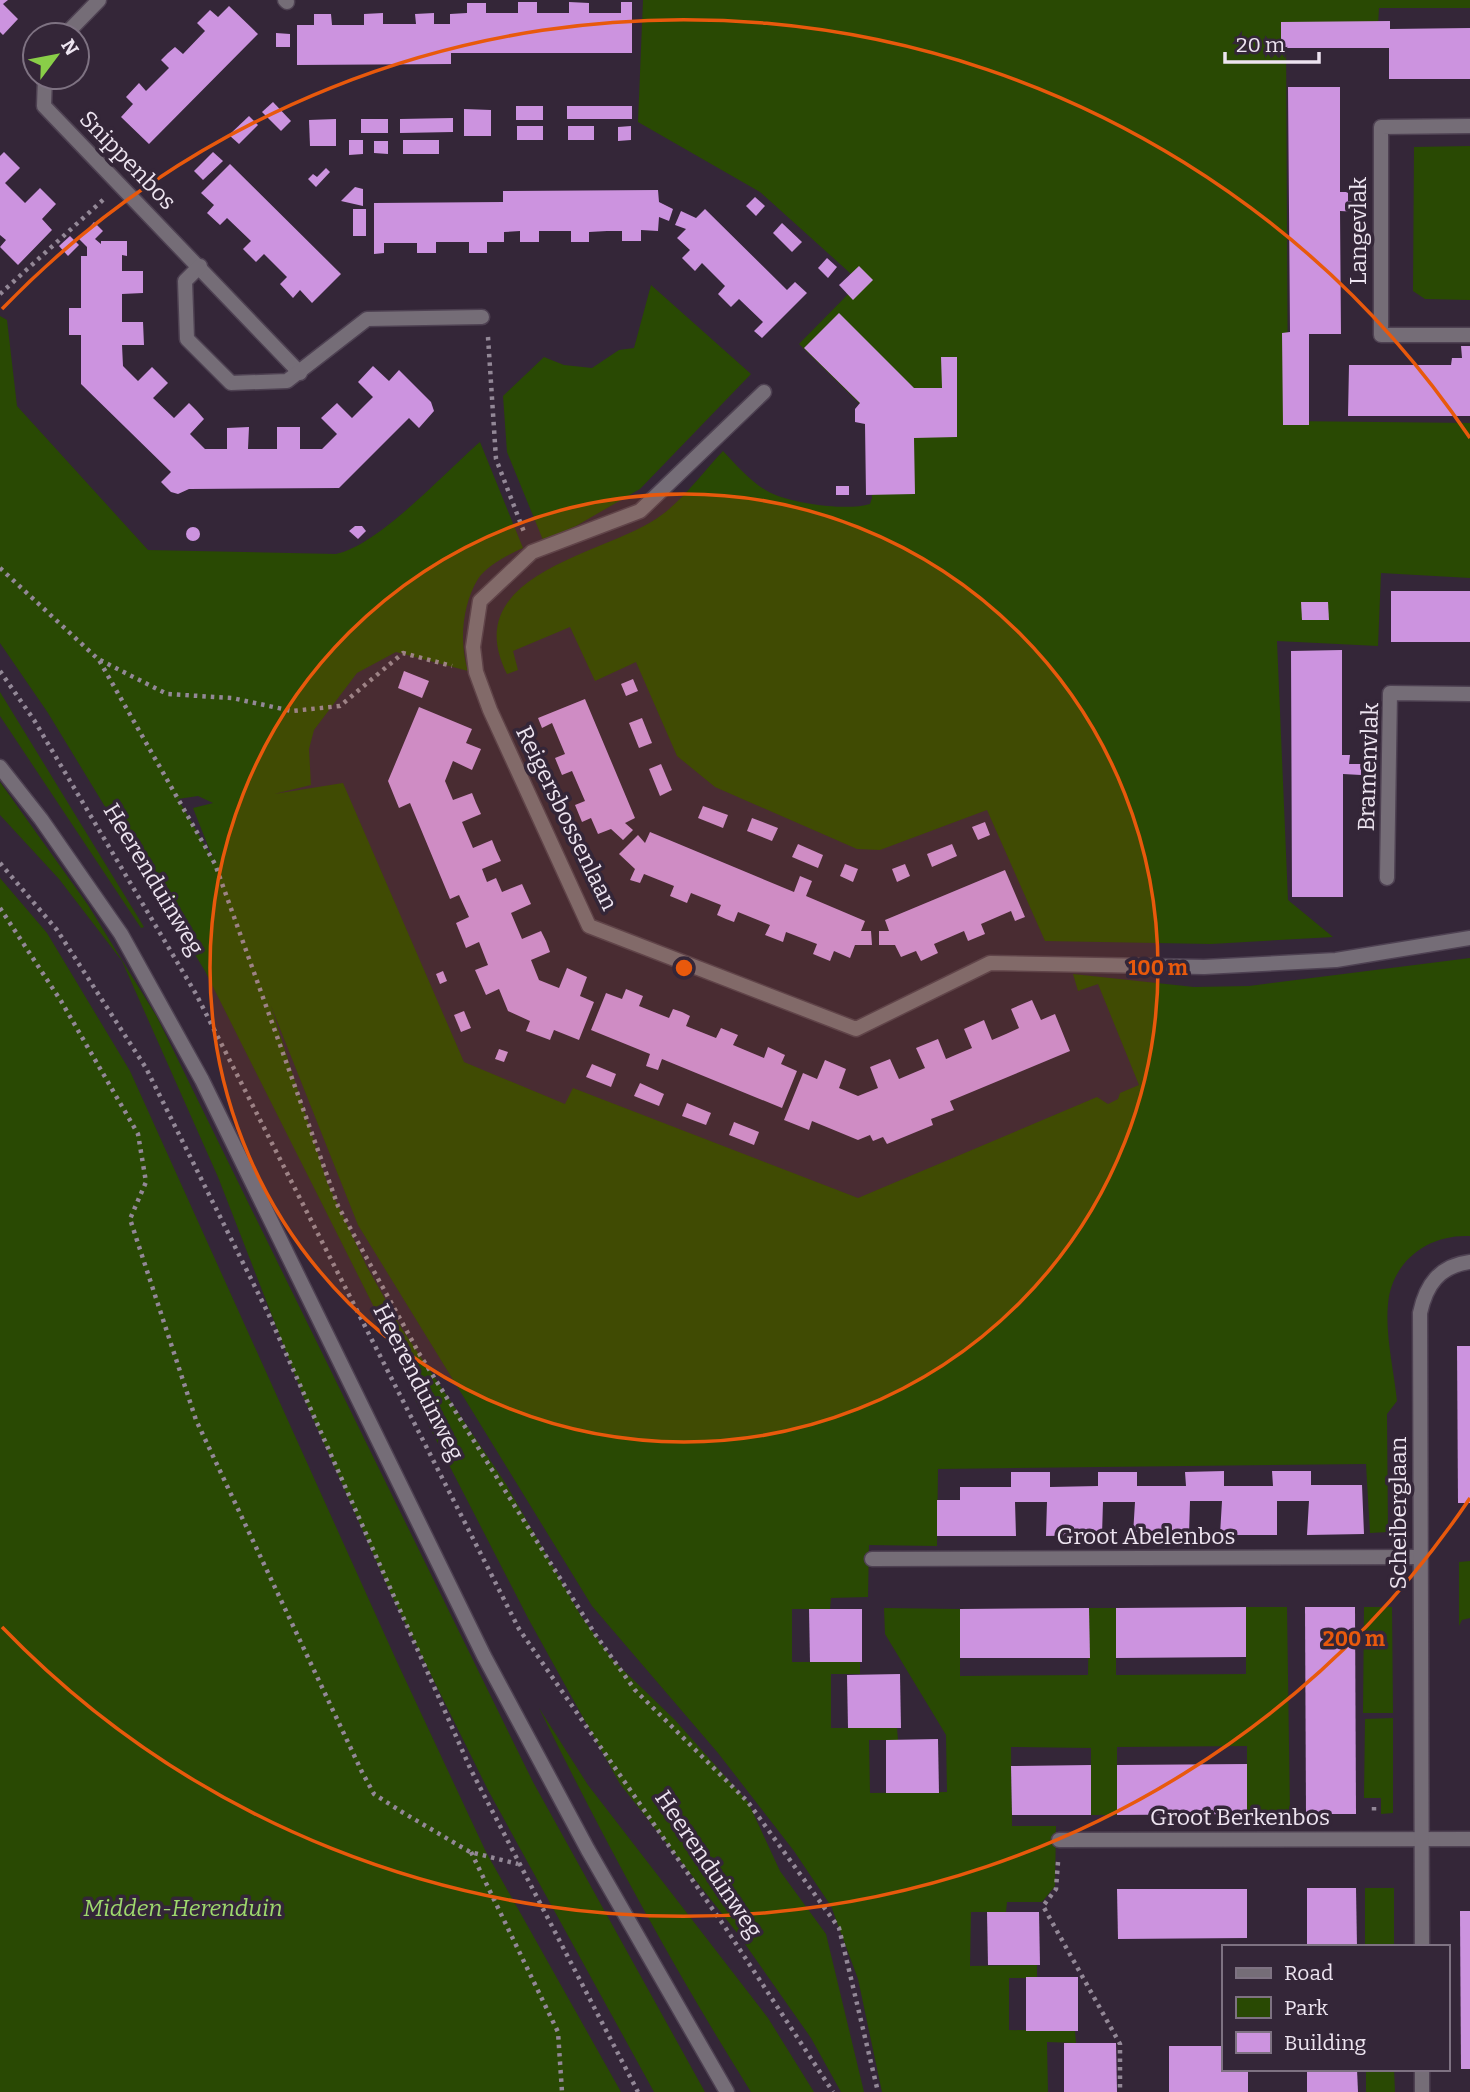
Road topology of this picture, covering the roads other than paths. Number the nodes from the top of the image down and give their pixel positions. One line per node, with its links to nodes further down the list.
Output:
1 (99, 0): 2 (street)
2 (79, 21)
3 (44, 91): 5 (street, Snippenbos)
4 (1470, 126): 7 (street, Langevlak)
5 (200, 266): 8 (street, Snippenbos); 8 (street)
6 (482, 317): 8 (street)
7 (1470, 335)
8 (300, 373)
9 (764, 392): 13 (street, Reigersbossenlaan)
10 (1470, 694): 12 (street, Bramenvlak)
11 (0, 767): 22 (street)
12 (1387, 878)
13 (1470, 938)
14 (1470, 1262): 15 (street, Scheiberglaan)
15 (1420, 1558): 16 (street, Groot Abelenbos); 17 (street, Scheiberglaan)
16 (873, 1559)
17 (1421, 1839): 18 (street, Groot Berkenbos); 19 (street, Groot Berkenbos); 20 (street, Scheiberglaan)
18 (1470, 1839)
19 (1059, 1840)
20 (1422, 1945)
21 (1422, 2071): 23 (street)
22 (727, 2092)
23 (1422, 2092)

